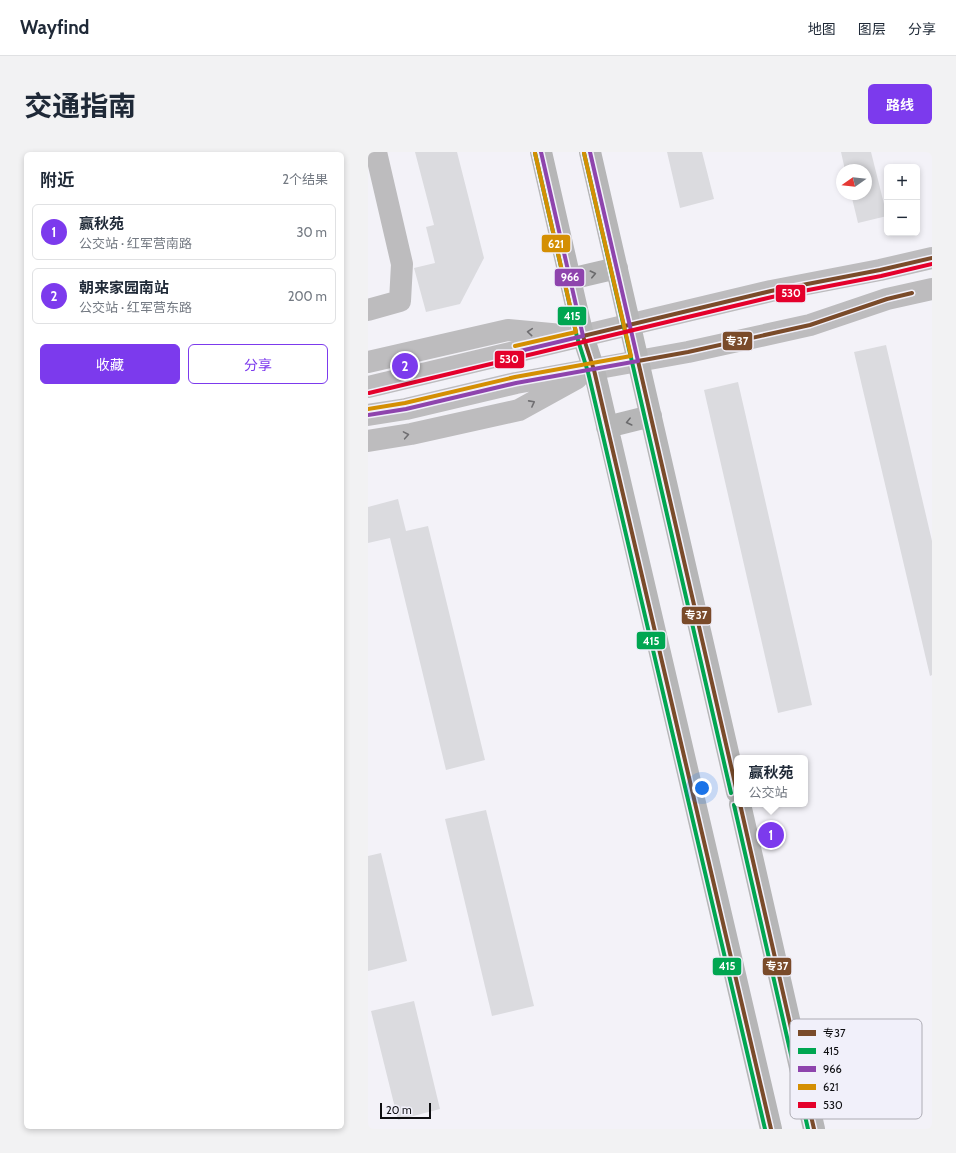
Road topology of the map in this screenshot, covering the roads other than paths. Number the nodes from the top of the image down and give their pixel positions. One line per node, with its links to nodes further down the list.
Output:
1 (376, 152): 8 (street)
2 (541, 152): 6 (main road)
3 (590, 152): 5 (main road)
4 (932, 258): 9 (street)
5 (617, 268): 6 (main road, one-way to 5); 9 (main road)
6 (570, 279): 10 (main road)
7 (932, 289): 11 (street)
8 (368, 310)
9 (630, 324): 10 (street); 11 (main road)
10 (583, 336): 12 (street, one-way to 12); 13 (main road); 14 (street)
11 (638, 361): 13 (street); 16 (main road)
12 (368, 362)
13 (594, 370): 15 (street); 17 (main road); 18 (street, one-way to 13)
14 (368, 387)
15 (368, 415)
16 (651, 416): 17 (main road, one-way to 17); 19 (main road)
17 (607, 427): 23 (main road)
18 (368, 441)
19 (734, 779)
20 (741, 807): 21 (main road)
21 (790, 1024)
22 (812, 1119): 24 (main road)
23 (771, 1129)
24 (814, 1129)

